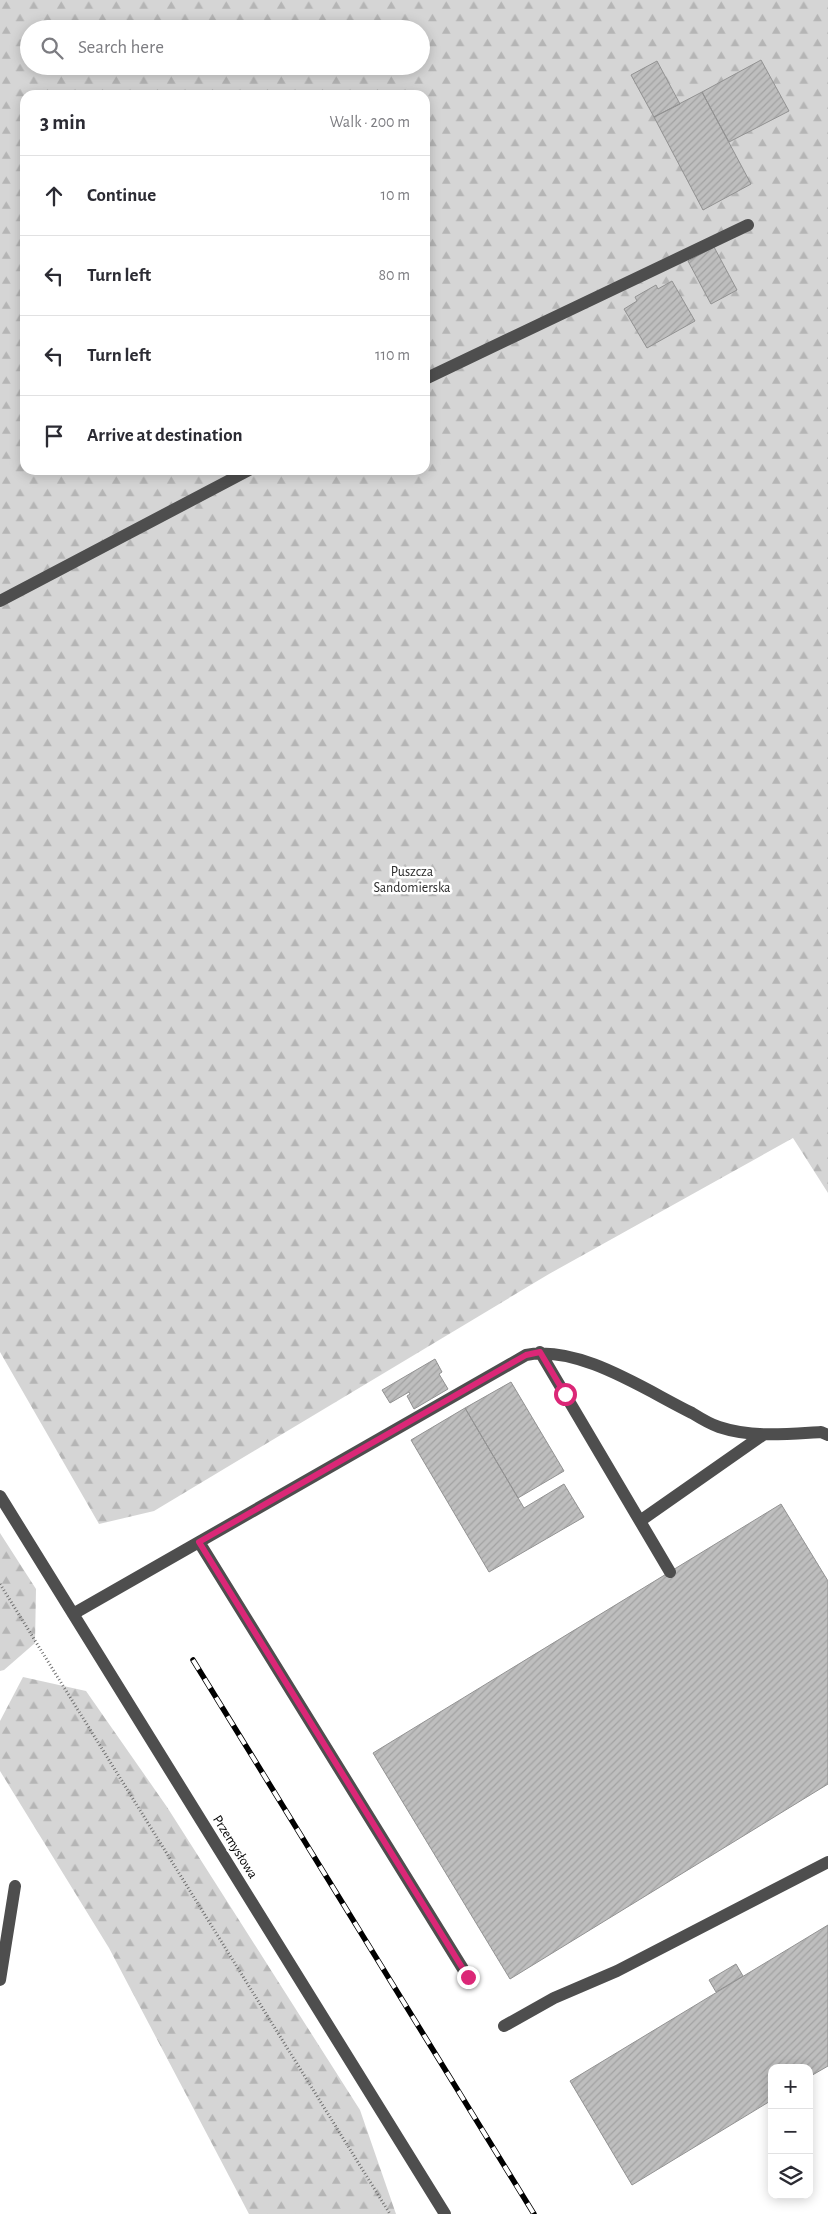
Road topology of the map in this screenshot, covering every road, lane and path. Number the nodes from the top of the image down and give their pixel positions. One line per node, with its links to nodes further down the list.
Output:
1 (748, 225): 2 (street)
2 (430, 377)
3 (239, 475): 4 (street)
4 (0, 601)
5 (540, 1352): 6 (street); 9 (street); 10 (street)
6 (763, 1435): 7 (street); 9 (street)
7 (828, 1435)
8 (0, 1496): 13 (street, Przemysłowa)
9 (640, 1521): 11 (street)
10 (199, 1542): 13 (street); 16 (street)
11 (670, 1572)
12 (0, 1584): 19 (path)
13 (73, 1614): 20 (street, Przemysłowa)
14 (828, 1862): 18 (street)
15 (15, 1886): 17 (street)
16 (468, 1977)
17 (0, 1980)
18 (504, 2026)
19 (390, 2214)
20 (445, 2214)

